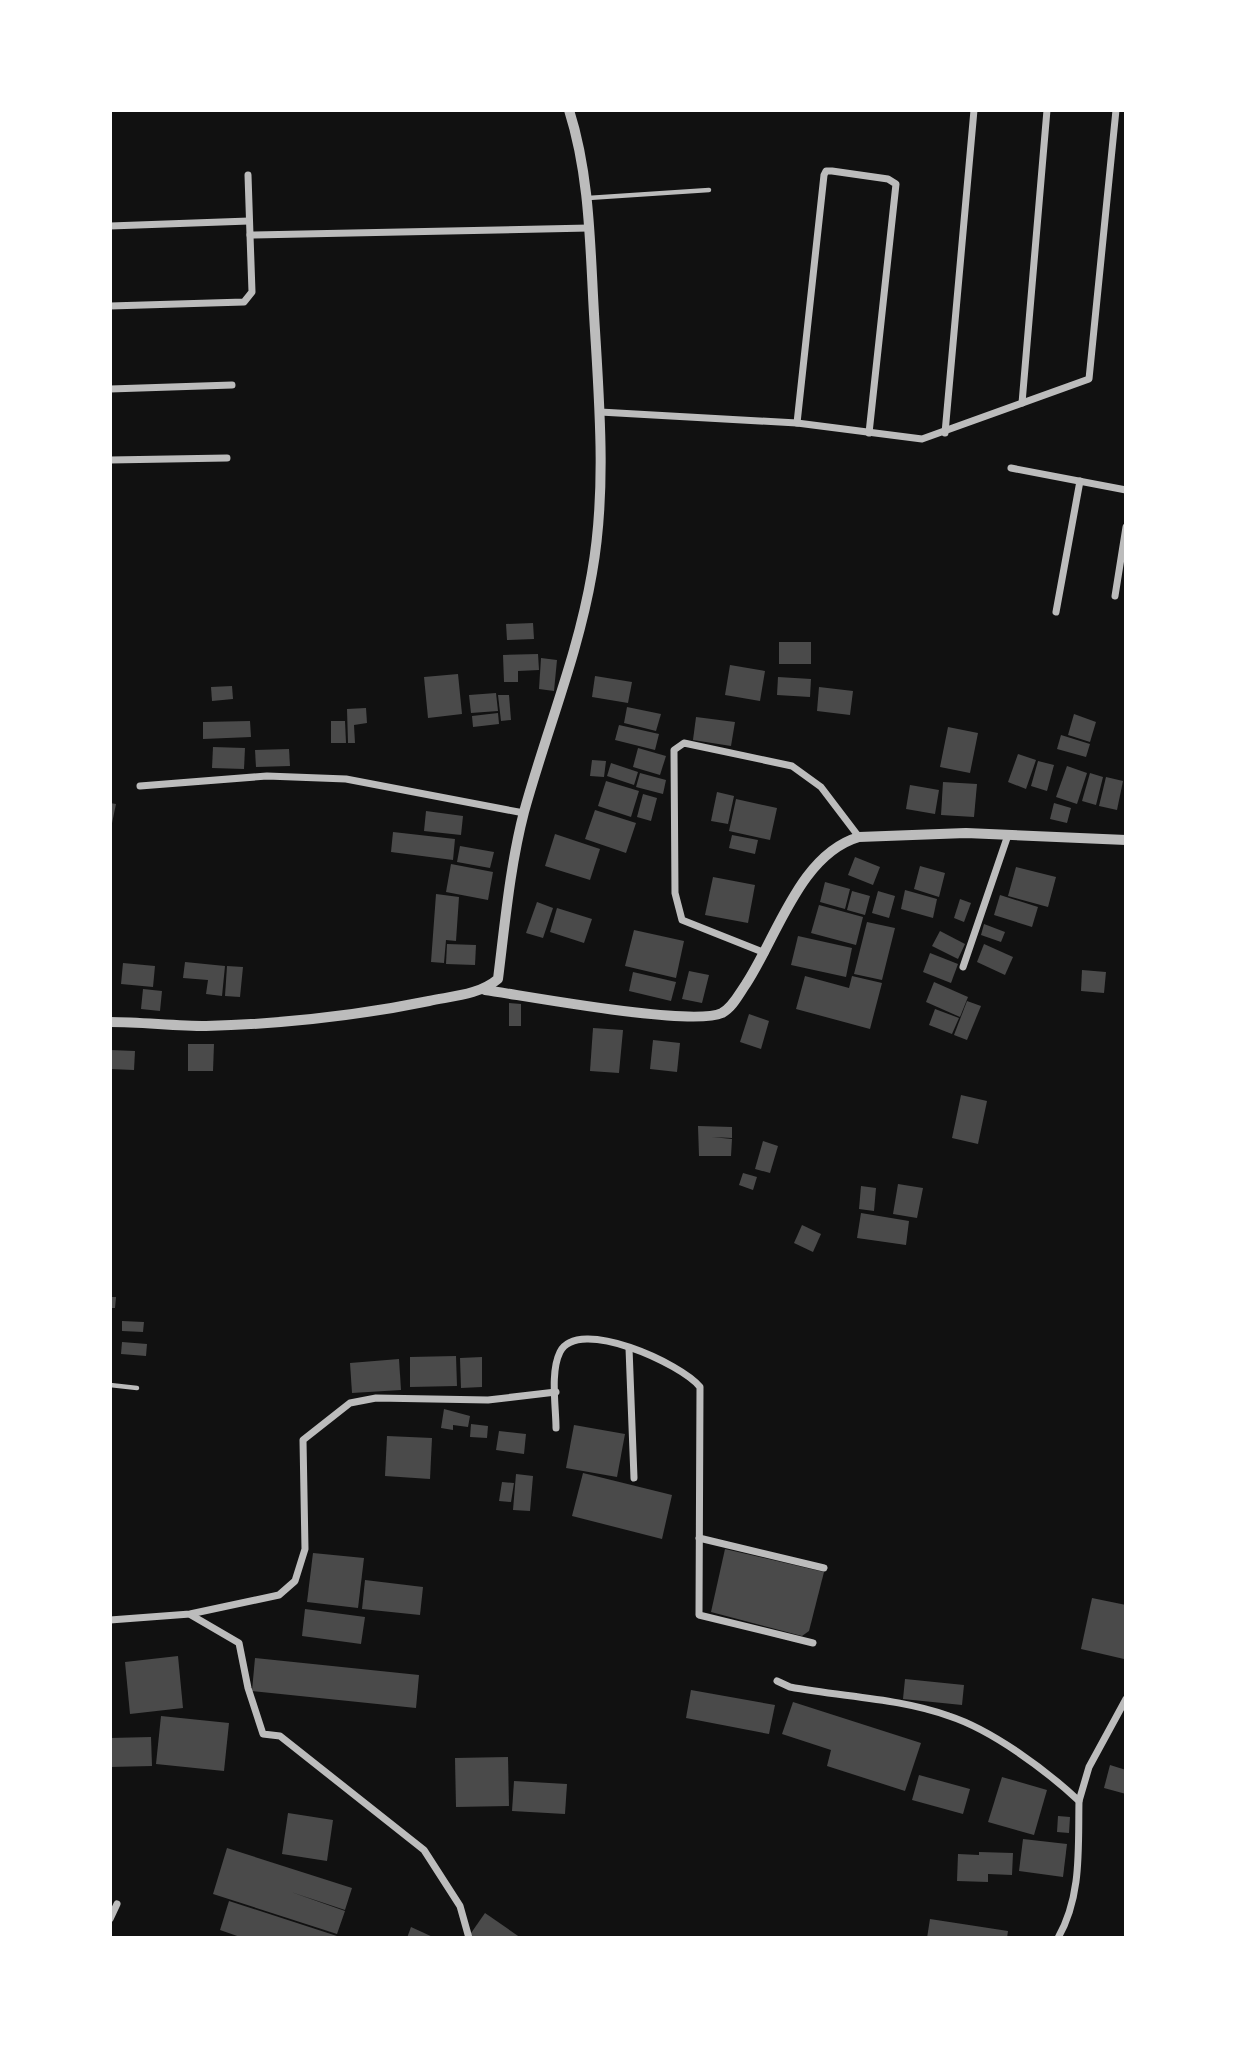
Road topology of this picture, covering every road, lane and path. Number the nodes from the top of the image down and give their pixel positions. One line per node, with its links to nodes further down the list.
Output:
1 (569, 110): 7 (street)
2 (974, 110): 19 (street)
3 (1047, 110): 15 (street)
4 (1116, 110): 15 (street)
5 (248, 174): 8 (street)
6 (709, 190): 7 (lane)
7 (587, 198): 10 (street)
8 (249, 221): 9 (street); 11 (street)
9 (110, 226)
10 (589, 228): 11 (street); 16 (street)
11 (250, 235): 12 (street)
12 (110, 306)
13 (232, 386): 14 (street)
14 (110, 389)
15 (1022, 403): 19 (street)
16 (600, 412): 17 (street); 29 (street)
17 (797, 423): 18 (street); 18 (street)
18 (869, 433): 19 (street)
19 (946, 433)
20 (227, 458): 21 (street)
21 (110, 460)
22 (1011, 468): 23 (street)
23 (1080, 481): 24 (street); 27 (street)
24 (1126, 490)
25 (1126, 527): 26 (street)
26 (1115, 596)
27 (1056, 612)
28 (140, 786): 29 (street)
29 (524, 813): 35 (street)
30 (1008, 835): 31 (street); 32 (street); 34 (street)
31 (859, 836): 33 (street); 33 (street)
32 (1126, 840)
33 (766, 954): 35 (street)
34 (963, 967)
35 (485, 990): 36 (street)
36 (110, 1022)
37 (629, 1348): 40 (street); 42 (street); 43 (street)
38 (110, 1385): 39 (lane)
39 (137, 1388)
40 (556, 1392): 41 (street); 45 (street)
41 (556, 1428)
42 (634, 1478)
43 (699, 1538): 44 (street); 47 (street)
44 (824, 1567)
45 (190, 1614): 46 (street); 53 (street)
46 (110, 1620)
47 (813, 1643)
48 (777, 1681): 50 (street)
49 (1126, 1699): 50 (street)
50 (1079, 1801): 54 (street)
51 (117, 1904): 52 (street)
52 (110, 1919)
53 (469, 1938)
54 (1058, 1938)

